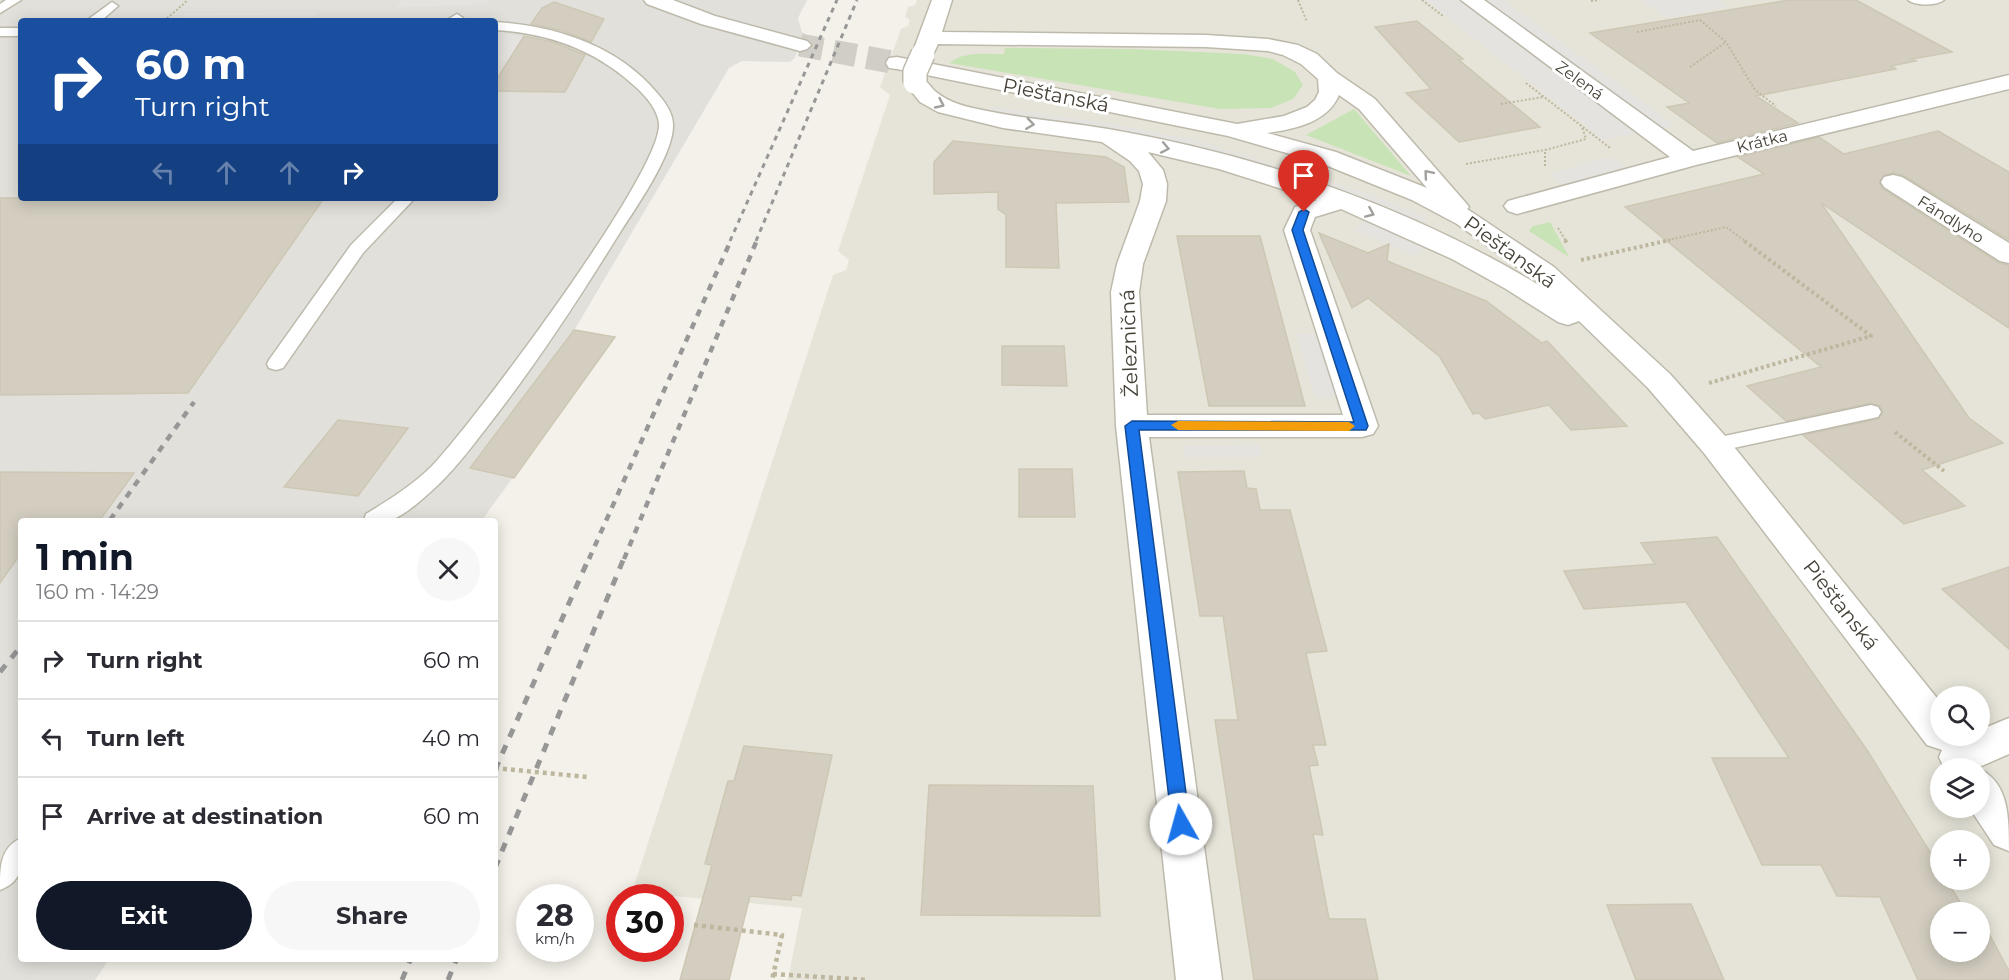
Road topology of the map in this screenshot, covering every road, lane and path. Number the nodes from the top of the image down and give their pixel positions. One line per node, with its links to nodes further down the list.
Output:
1 (15, 0): 11 (lane)
2 (188, 0): 13 (path)
3 (654, 0): 19 (street)
4 (942, 0): 20 (street)
5 (1471, 0): 32 (street, Zelená)
6 (1599, 0): 9 (path)
7 (1914, 0): 8 (lane)
8 (1938, 0)
9 (1592, 1)
10 (112, 6): 12 (lane)
11 (0, 9)
12 (97, 18)
13 (167, 18)
14 (498, 29): 51 (lane)
15 (0, 32): 16 (lane)
16 (18, 32)
17 (1637, 32): 18 (path)
18 (1726, 42): 22 (path); 27 (path)
19 (800, 45)
20 (928, 46): 23 (street); 30 (street, one-way to 30, bridge)
21 (897, 63): 29 (street, Piešťanská)
22 (1690, 67)
23 (1329, 78): 29 (street); 39 (street, one-way to 23)
24 (2009, 82): 32 (street, Krátka)
25 (1544, 97): 26 (path)
26 (1501, 104)
27 (1782, 111)
28 (1582, 126): 31 (path)
29 (1232, 130): 39 (street, Piešťanská)
30 (1108, 136): 37 (street, one-way to 37); 48 (street, Železničná)
31 (1545, 150): 33 (path); 34 (path)
32 (1689, 159): 38 (street, Krátka)
33 (1466, 164)
34 (1545, 171)
35 (1893, 182): 42 (street, Fándlyho)
36 (404, 201): 45 (lane)
37 (1342, 201): 44 (street, one-way to 44); 48 (street)
38 (1517, 206)
39 (1466, 219): 44 (street, Piešťanská)
40 (1556, 226): 41 (path)
41 (1572, 252)
42 (2009, 255)
43 (1578, 261): 46 (path)
44 (1601, 328): 49 (street, Piešťanská)
45 (276, 364)
46 (1706, 384)
47 (1871, 412): 49 (lane); 50 (path)
48 (1132, 426): 62 (street, Železničná)
49 (1715, 445): 53 (street, Piešťanská)
50 (1944, 471)
51 (377, 518)
52 (2009, 735): 53 (street)
53 (1958, 756): 56 (street, Piešťanská)
54 (498, 768): 55 (path)
55 (587, 777)
56 (2009, 831)
57 (18, 855): 58 (lane)
58 (0, 877)
59 (694, 925): 60 (path)
60 (773, 977): 61 (path)
61 (868, 980)
62 (1199, 980)

